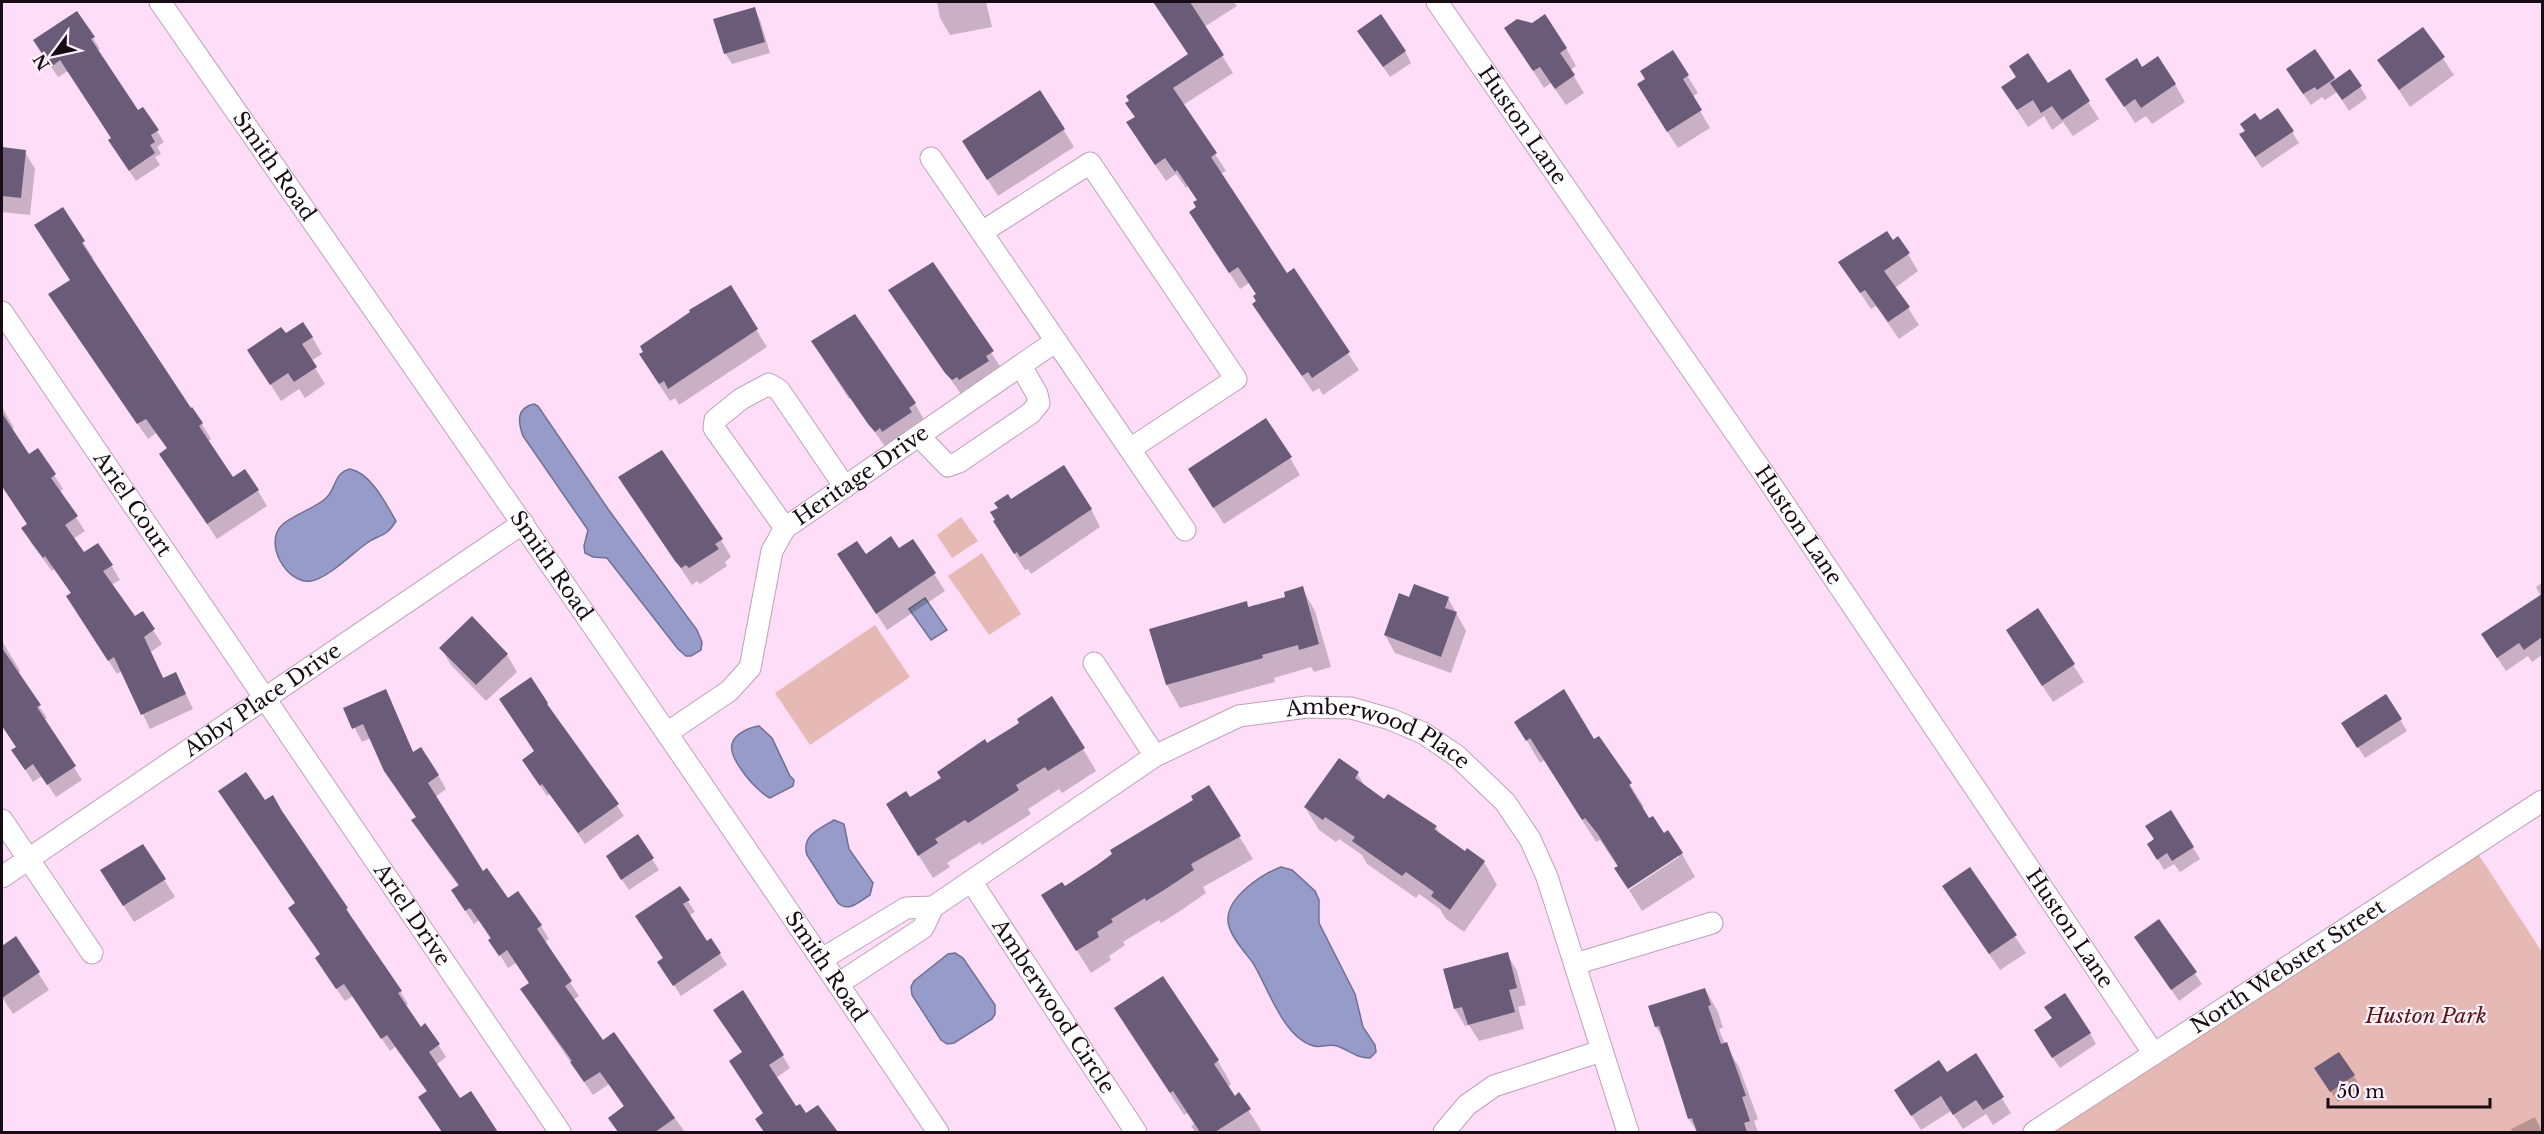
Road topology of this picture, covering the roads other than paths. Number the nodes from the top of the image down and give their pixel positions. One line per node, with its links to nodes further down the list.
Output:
1 (160, 2): 11 (street, Smith Road)
2 (1437, 2): 30 (street, Huston Lane)
3 (931, 158): 4 (street)
4 (982, 232): 6 (street); 9 (street)
5 (2, 312): 15 (street, Ariel Court)
6 (1056, 341): 7 (street, Heritage Drive); 9 (street)
7 (1020, 366): 8 (street, Heritage Drive); 8 (street)
8 (919, 436): 10 (street, Heritage Drive)
9 (1130, 449): 13 (street)
10 (845, 487): 12 (street, Heritage Drive); 12 (street)
11 (523, 523): 15 (street, Abby Place Drive); 16 (street, Smith Road)
12 (785, 528): 16 (street, Heritage Drive)
13 (1185, 530)
14 (1094, 663): 17 (street)
15 (264, 698): 20 (street, Abby Place Drive); 31 (street, Ariel Drive)
16 (667, 733): 26 (street, Smith Road)
17 (1155, 756): 22 (street, Amberwood Place); 27 (street, Amberwood Place)
18 (2542, 801): 30 (street, North Webster Street)
19 (2, 820): 20 (street)
20 (27, 859): 21 (street, Abby Place Drive); 25 (street)
21 (2, 877)
22 (971, 881): 23 (street, Amberwood Place); 33 (street, Amberwood Circle)
23 (933, 907): 26 (street, Amberwood Place); 28 (street, Amberwood Place)
24 (1712, 923): 27 (street)
25 (92, 953)
26 (822, 959): 28 (street, Smith Road)
27 (1575, 964): 29 (street, Amberwood Place)
28 (838, 984): 32 (street, Smith Road)
29 (1601, 1051): 34 (street); 35 (street, Amberwood Place)
30 (2154, 1054): 36 (street, North Webster Street)
31 (560, 1132)
32 (938, 1132)
33 (1136, 1132)
34 (1444, 1132)
35 (1628, 1132)
36 (2034, 1132)

